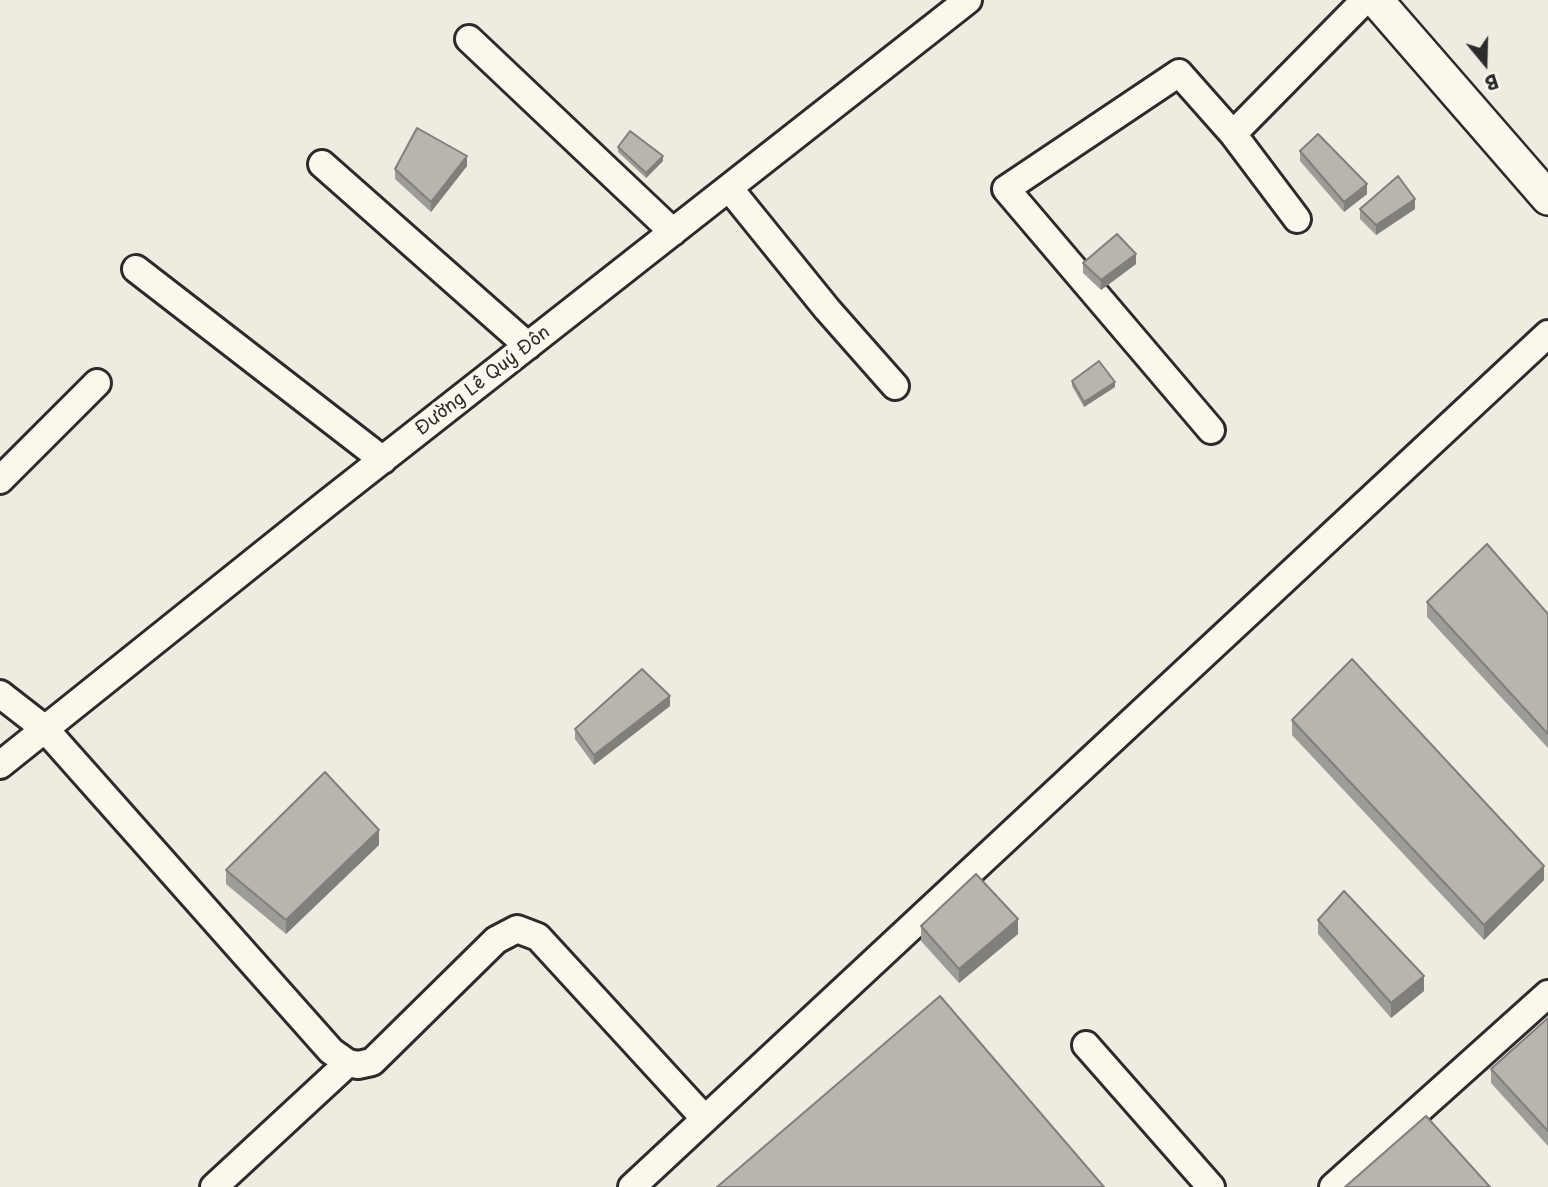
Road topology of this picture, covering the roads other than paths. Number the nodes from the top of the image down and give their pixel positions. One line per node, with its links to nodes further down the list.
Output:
1 (968, 0): 7 (street, Đường Lê Quý Đôn)
2 (1365, 0): 5 (street)
3 (1376, 0): 8 (street)
4 (469, 40): 10 (street)
5 (1233, 134): 9 (street); 16 (street)
6 (322, 164): 13 (street)
7 (729, 188): 10 (street, Đường Lê Quý Đôn); 15 (street)
8 (1548, 198)
9 (1297, 219)
10 (673, 232): 13 (street, Đường Lê Quý Đôn)
11 (136, 269): 17 (street)
12 (1548, 334): 25 (street)
13 (528, 346): 17 (street, Đường Lê Quý Đôn)
14 (97, 383): 18 (street)
15 (895, 386)
16 (1211, 430)
17 (383, 460): 20 (street, Đường Lê Quý Đôn)
18 (0, 480)
19 (0, 694): 20 (street)
20 (45, 729): 21 (street, Đường Lê Quý Đôn); 24 (street)
21 (0, 765)
22 (1548, 994): 29 (street)
23 (1086, 1045): 28 (street)
24 (348, 1063): 25 (street); 26 (street)
25 (705, 1119): 27 (street)
26 (214, 1187)
27 (632, 1187)
28 (1211, 1187)
29 (1334, 1187)

